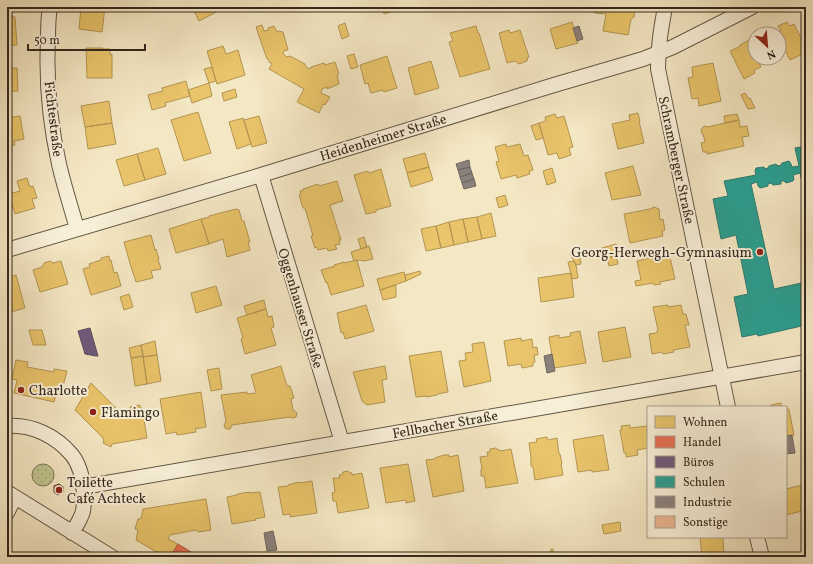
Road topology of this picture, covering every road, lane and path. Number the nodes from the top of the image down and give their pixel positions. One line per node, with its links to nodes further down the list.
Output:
1 (50, 7): 6 (street, Fichtestraße)
2 (665, 7): 4 (street, Schramberger Straße)
3 (752, 7): 4 (street, Heidenheimer Straße)
4 (658, 53): 5 (street, Heidenheimer Straße); 9 (street, Schramberger Straße)
5 (261, 175): 6 (street, Heidenheimer Straße); 12 (street, Oggenhauser Straße)
6 (77, 229): 7 (street, Heidenheimer Straße)
7 (7, 250)
8 (806, 362): 9 (street, Fellbacher Straße)
9 (722, 377): 10 (street, Schramberger Straße); 12 (street, Fellbacher Straße)
10 (728, 406)
11 (7, 426): 13 (street)
12 (342, 442): 13 (street, Fellbacher Straße)
13 (83, 487): 16 (street)
14 (11, 495): 15 (street); 16 (street)
15 (7, 513)
16 (72, 533): 18 (street)
17 (757, 538): 19 (street)
18 (112, 557)
19 (762, 557)

